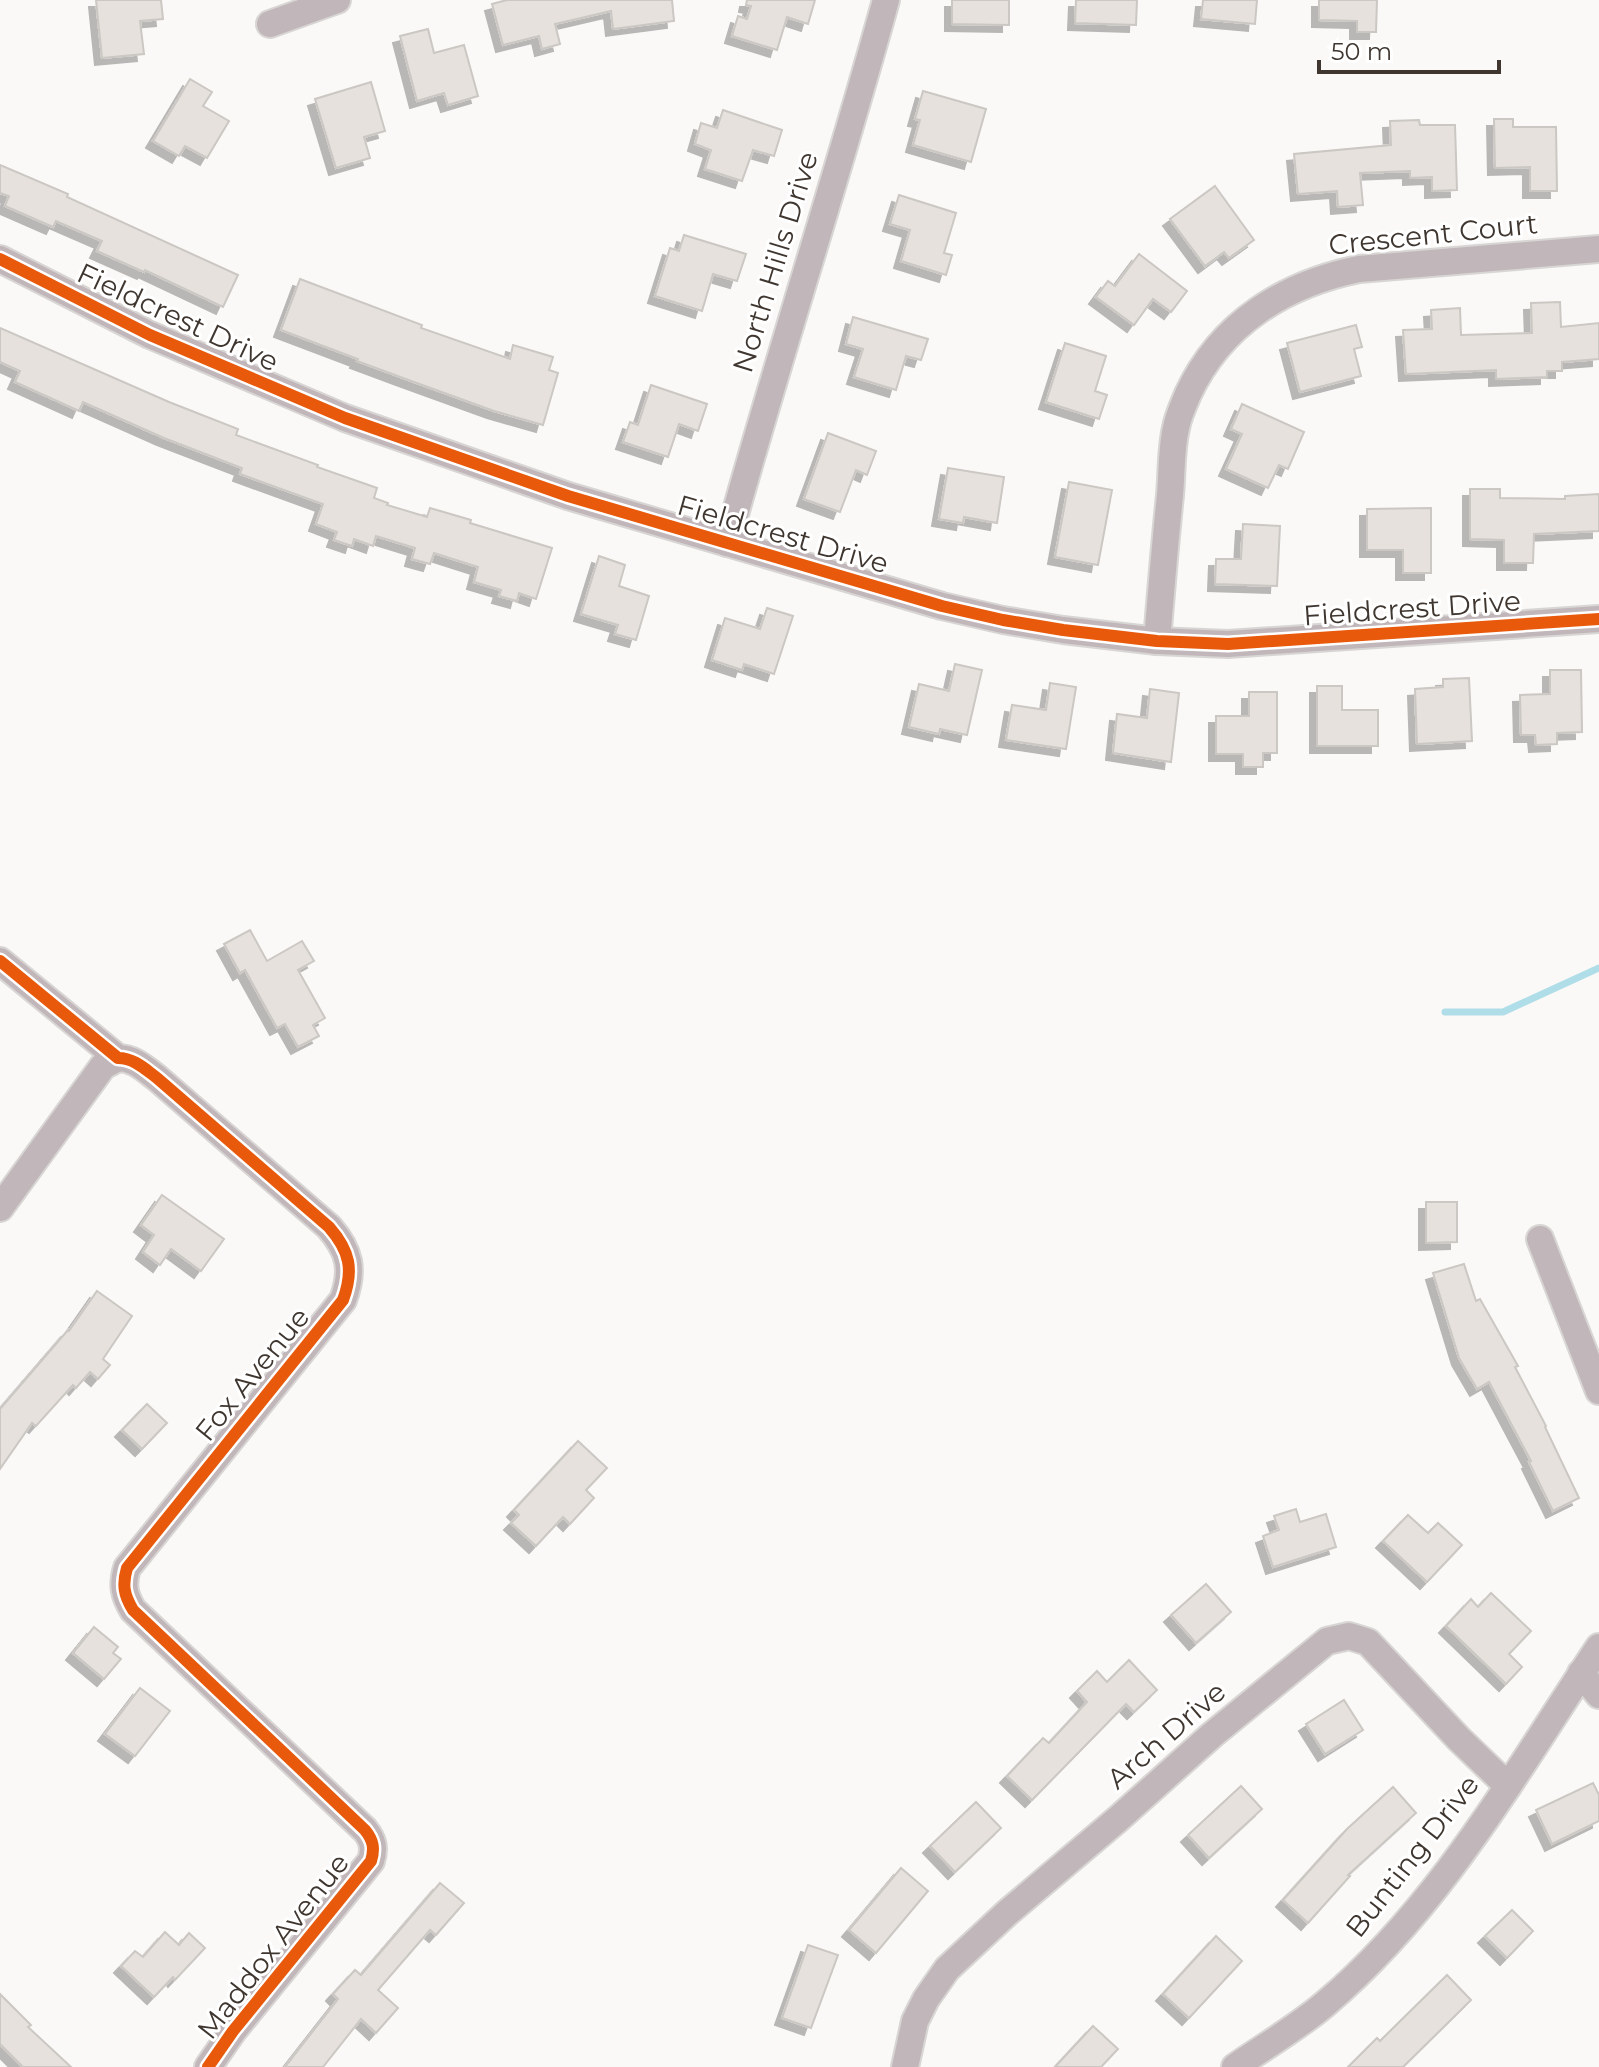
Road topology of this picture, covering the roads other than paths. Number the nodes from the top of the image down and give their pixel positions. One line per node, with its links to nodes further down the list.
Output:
1 (337, 0): 3 (street)
2 (886, 0): 6 (street, North Hills Drive)
3 (270, 24)
4 (1599, 249): 8 (street, Crescent Court)
5 (0, 259): 6 (street, Fieldcrest Drive)
6 (727, 543): 8 (street, Fieldcrest Drive)
7 (1599, 619): 8 (street, Fieldcrest Drive)
8 (1157, 641)
9 (0, 961): 10 (street, Fox Avenue)
10 (118, 1058): 11 (street); 18 (street, Fox Avenue)
11 (0, 1208)
12 (1540, 1239): 13 (street)
13 (1599, 1391)
14 (1599, 1647): 15 (street, Bunting Drive)
15 (1581, 1673): 16 (street); 17 (street, Bunting Drive)
16 (1599, 1695)
17 (1508, 1786): 20 (street, Arch Drive); 21 (street, Bunting Drive)
18 (373, 1854): 19 (street, Maddox Avenue)
19 (208, 2067)
20 (905, 2067)
21 (1235, 2067)

